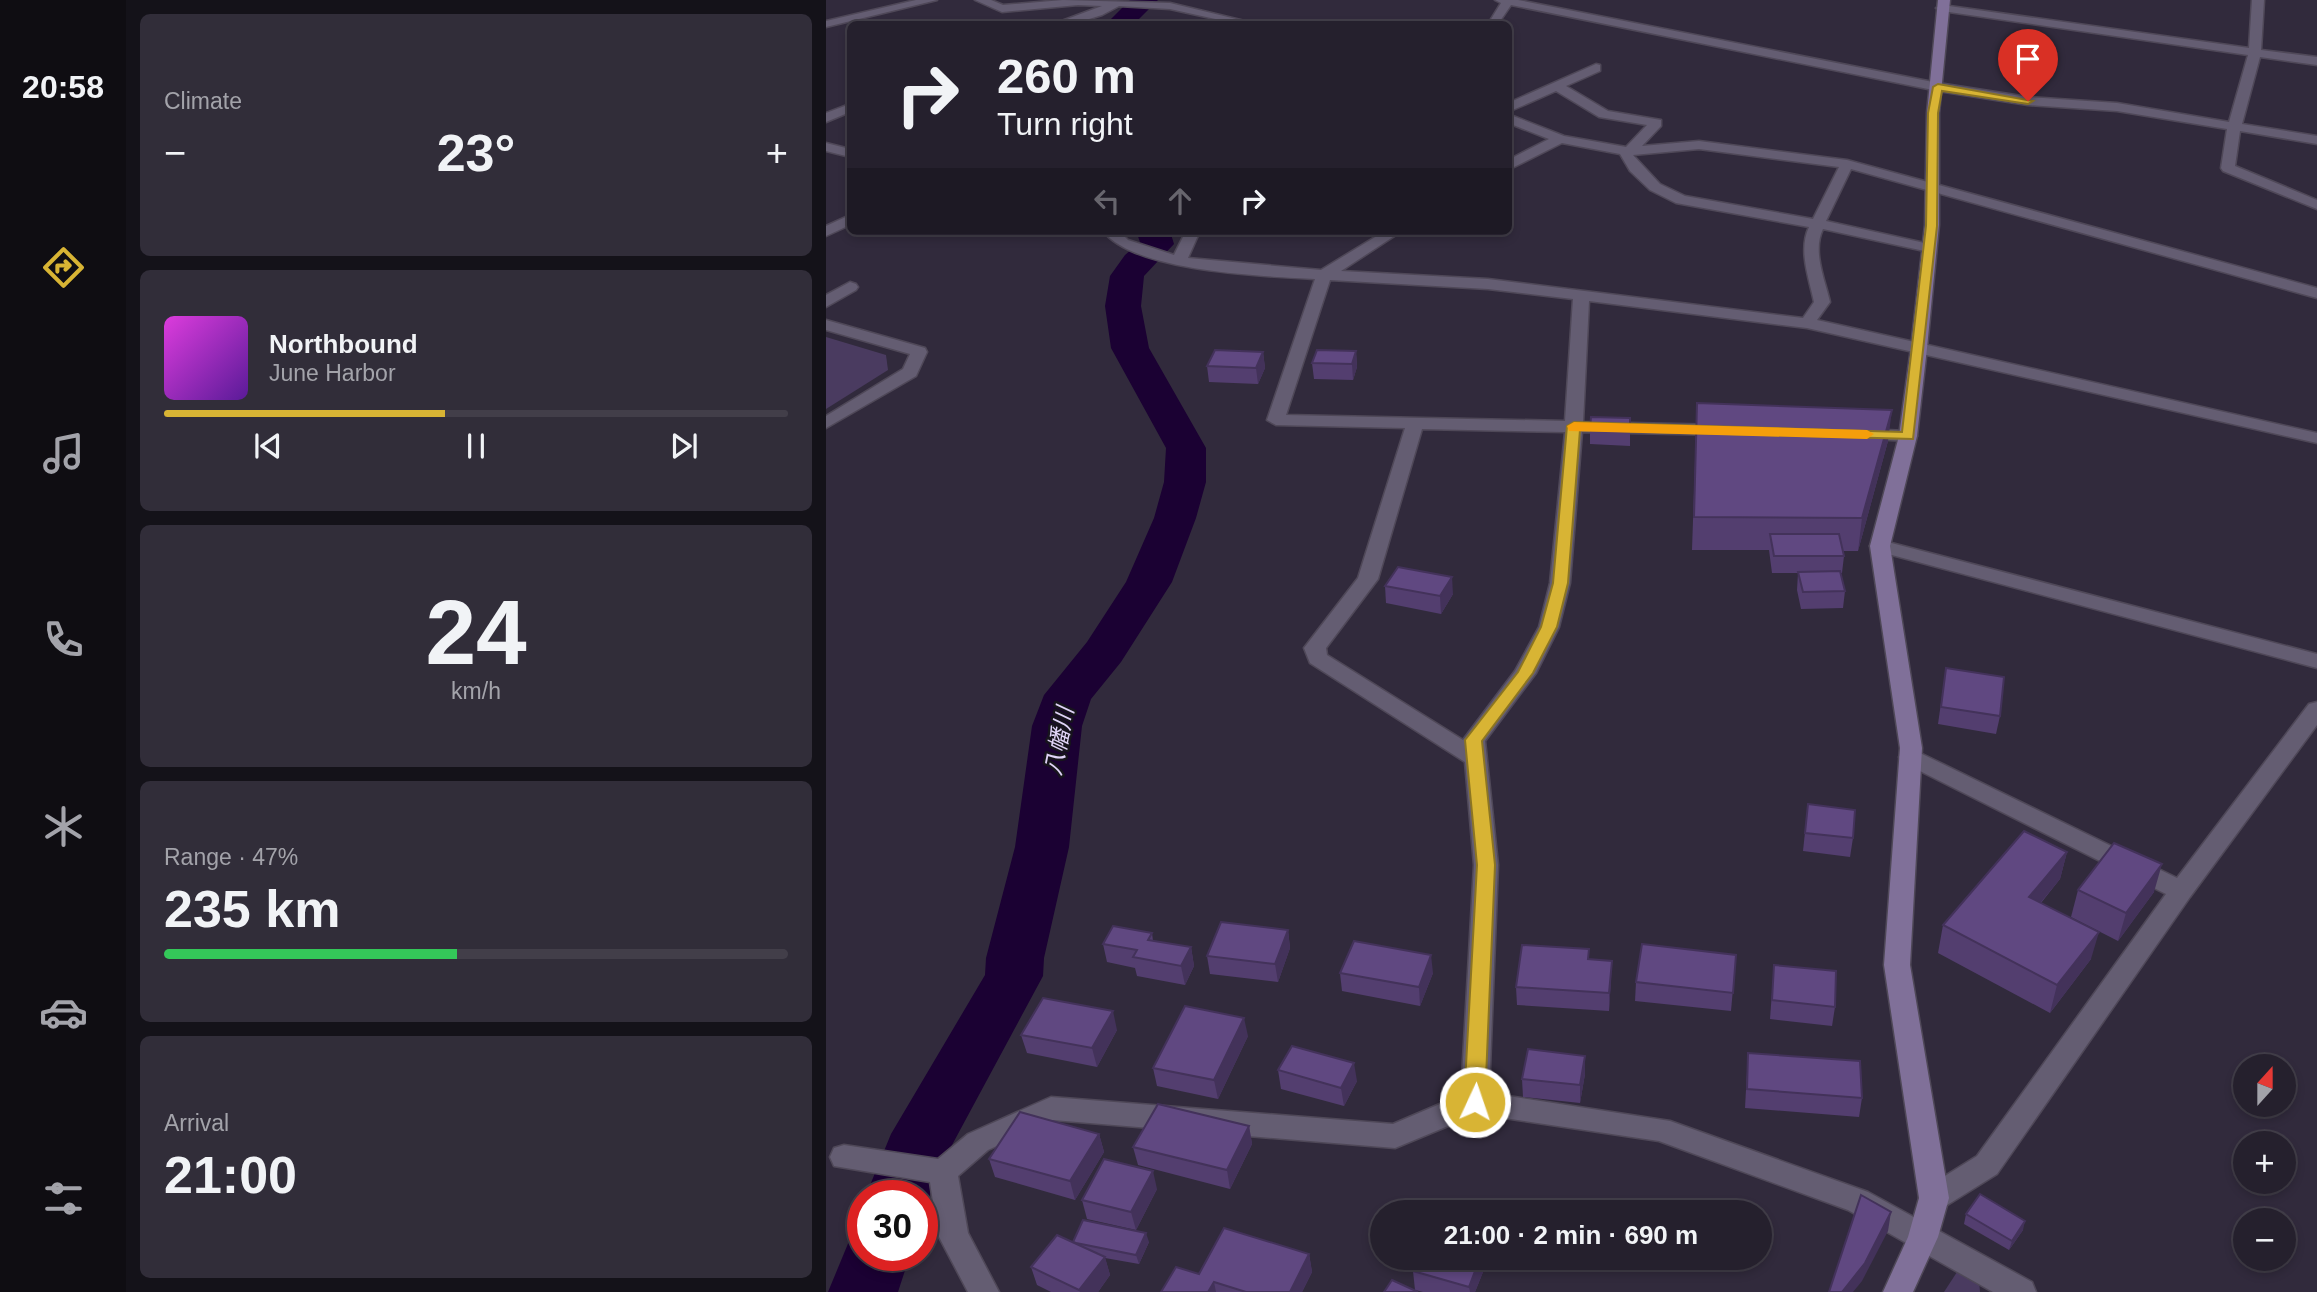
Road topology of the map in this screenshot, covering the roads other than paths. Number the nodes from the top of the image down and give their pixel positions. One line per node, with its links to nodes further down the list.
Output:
1 (931, 0): 8 (street)
2 (981, 0): 5 (street)
3 (1506, 0): 12 (street); 18 (street)
4 (2258, 0): 14 (street)
5 (1122, 3): 6 (street); 10 (street)
6 (1173, 3): 11 (street)
7 (1943, 4): 14 (street); 18 (street)
8 (855, 18): 9 (street); 13 (street)
9 (869, 21)
10 (1073, 21)
11 (1240, 21)
12 (1495, 21)
13 (826, 24)
14 (2256, 53): 15 (street); 23 (street)
15 (2317, 61)
16 (1596, 68): 17 (street)
17 (1557, 86): 19 (street); 27 (street)
18 (1938, 87): 23 (street); 31 (street)
19 (1512, 106)
20 (847, 109): 21 (street)
21 (826, 118)
22 (1512, 120): 24 (street)
23 (2234, 128): 25 (street); 32 (street)
24 (1560, 139): 27 (street); 29 (street)
25 (2317, 140)
26 (826, 147): 28 (street)
27 (1630, 151): 30 (street); 34 (street)
28 (847, 152)
29 (1512, 164)
30 (1847, 164): 31 (street); 34 (street)
31 (1933, 187): 39 (street); 43 (street)
32 (2317, 205)
33 (847, 221): 35 (street)
34 (1819, 224): 39 (street); 46 (street)
35 (826, 232)
36 (1114, 235): 40 (street)
37 (1191, 235): 40 (street)
38 (1389, 235): 41 (street)
39 (1929, 248): 48 (street)
40 (1179, 262): 41 (street)
41 (1324, 275): 44 (street); 50 (street)
42 (850, 287): 45 (street)
43 (2317, 293)
44 (1581, 297): 46 (street); 51 (street)
45 (826, 302)
46 (1807, 323): 48 (street)
47 (826, 325): 49 (street)
48 (1919, 348): 54 (street); 55 (street)
49 (826, 423)
50 (1415, 424): 51 (street); 60 (street)
51 (1574, 426): 52 (street); 60 (street)
52 (1741, 431)
53 (1839, 434): 54 (street)
54 (1908, 436): 56 (street)
55 (2317, 438)
56 (1880, 546): 57 (street); 59 (street)
57 (2317, 661)
58 (2317, 709): 61 (street)
59 (1910, 757): 61 (street); 65 (street)
60 (1475, 759): 62 (street)
61 (2181, 891): 65 (street)
62 (1475, 1102): 64 (street); 66 (street)
63 (844, 1157): 64 (street)
64 (935, 1171): 67 (street)
65 (1934, 1198): 66 (street)
66 (1923, 1237): 68 (street); 69 (street)
67 (984, 1292)
68 (1898, 1292)
69 (2021, 1292)

